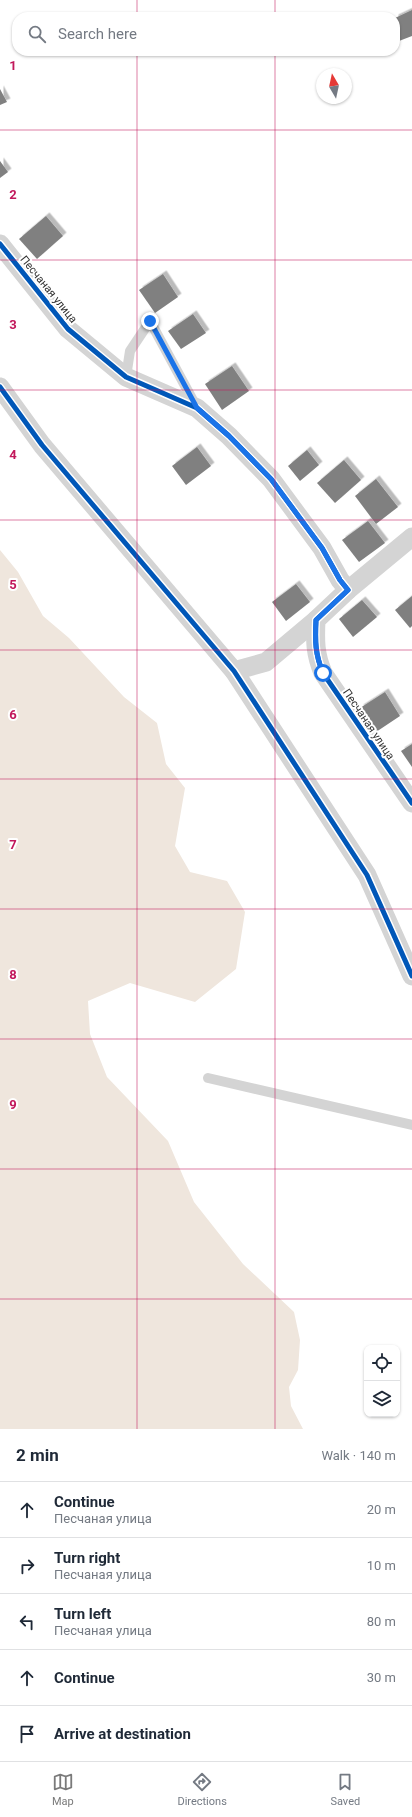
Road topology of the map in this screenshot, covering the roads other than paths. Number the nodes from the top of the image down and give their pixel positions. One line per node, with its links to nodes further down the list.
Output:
1 (0, 244): 2 (street, Песчаная улица)
2 (126, 377): 4 (street, Песчаная улица); 4 (lane)
3 (0, 388): 8 (street)
4 (197, 408): 6 (street, Песчаная улица)
5 (412, 537): 6 (street)
6 (348, 590): 7 (street)
7 (316, 620): 8 (street); 9 (street, Песчаная улица)
8 (234, 671): 10 (street)
9 (412, 803)
10 (412, 976)
11 (208, 1078): 12 (lane)
12 (412, 1125)

